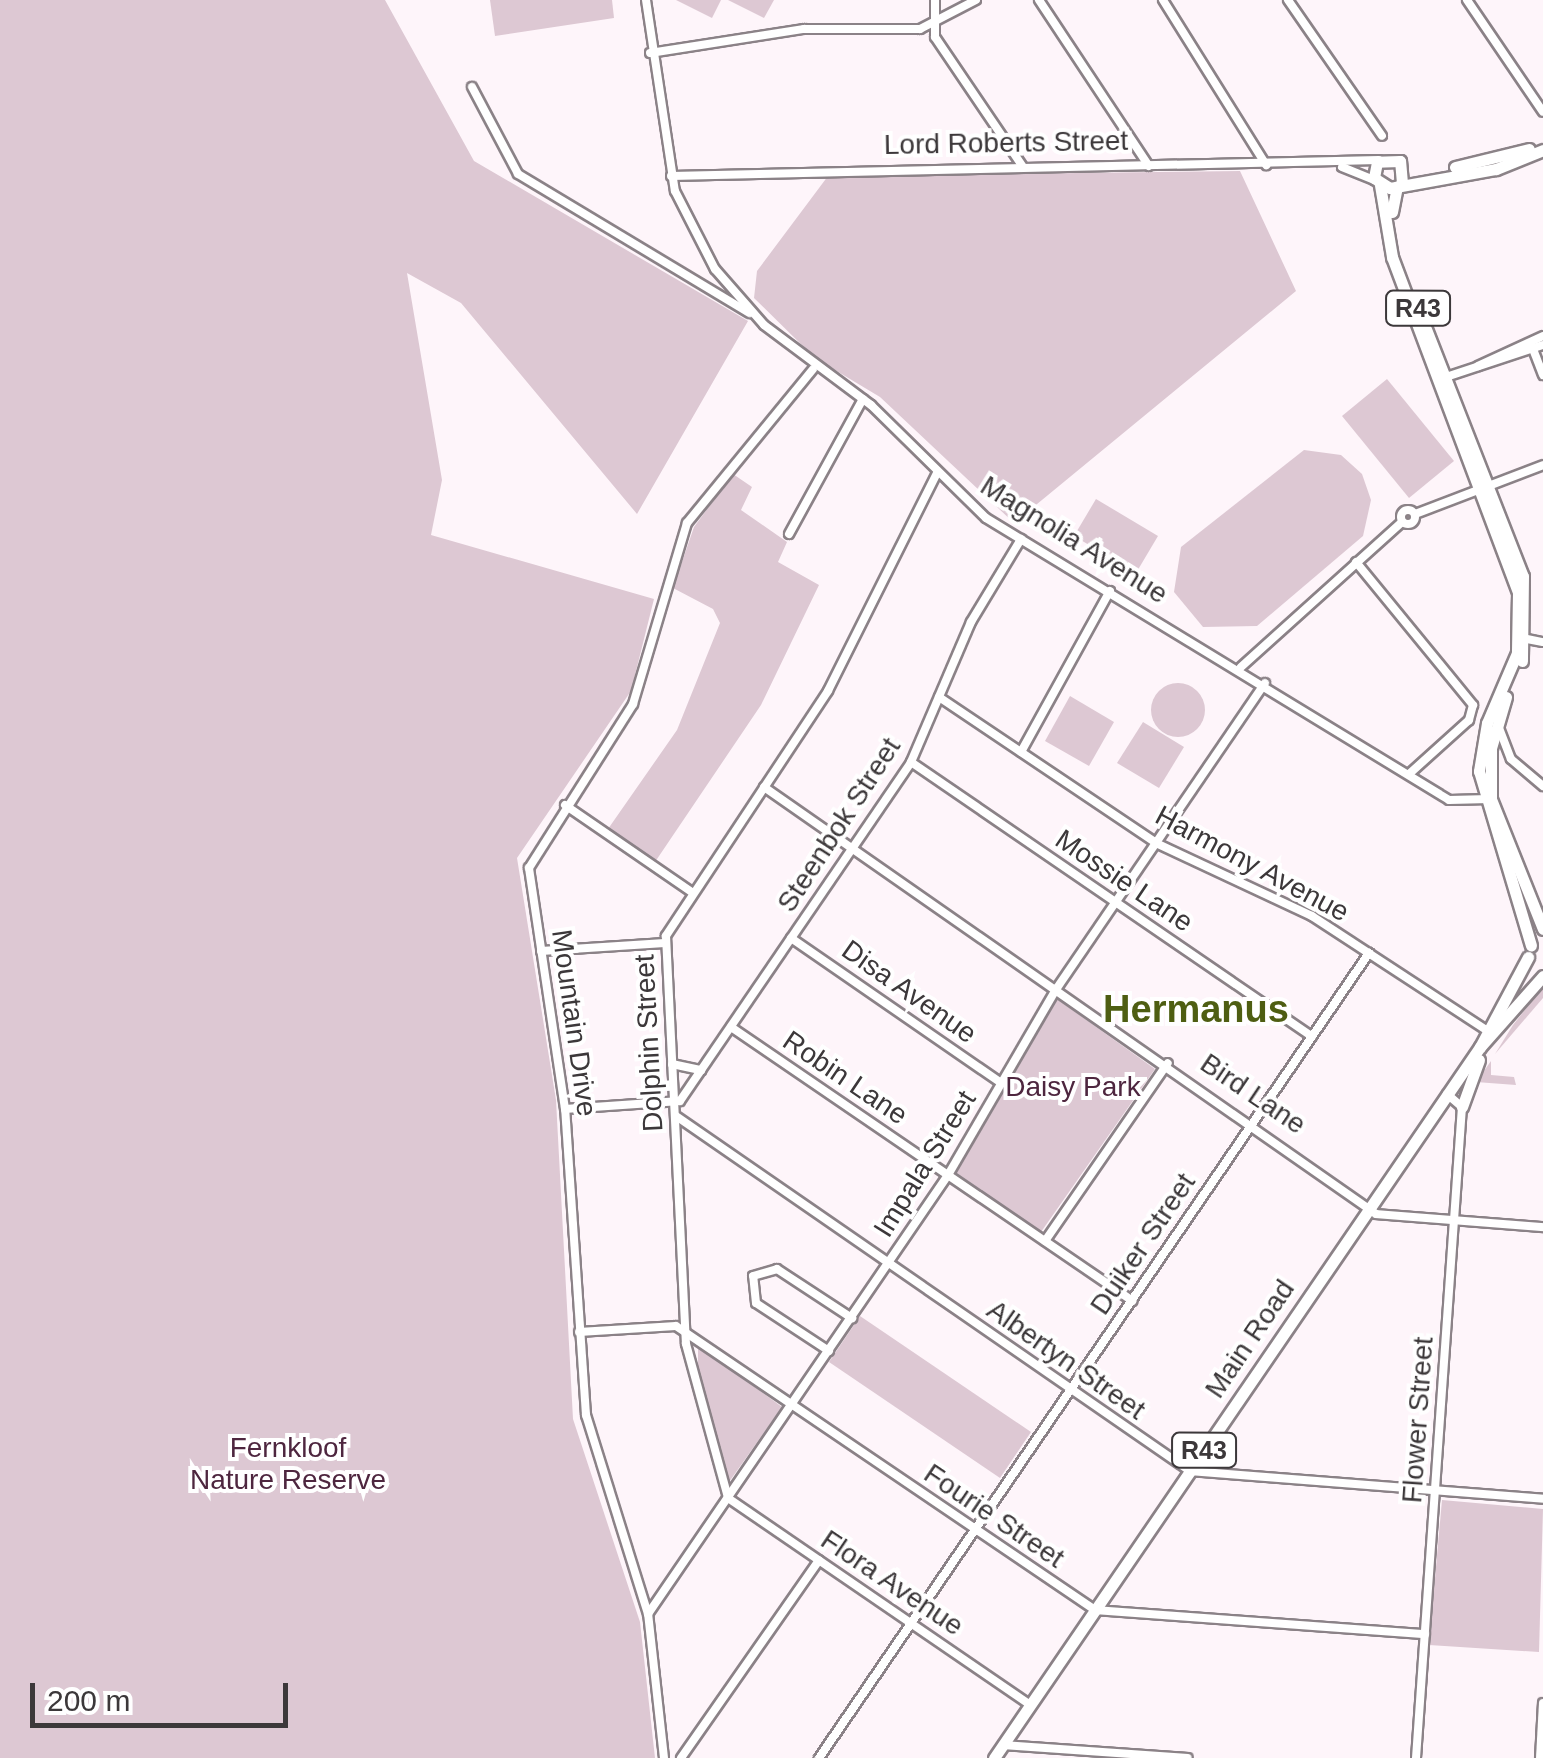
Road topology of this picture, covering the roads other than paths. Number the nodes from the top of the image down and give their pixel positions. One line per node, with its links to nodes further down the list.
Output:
1 (646, 0): 9 (street, Magnolia Avenue)
2 (934, 0): 8 (street)
3 (976, 0): 8 (street)
4 (1039, 0): 18 (street)
5 (1163, 0): 17 (street)
6 (1288, 0): 12 (street)
7 (1467, 0): 11 (street)
8 (934, 25): 9 (street); 20 (street)
9 (650, 53): 21 (street, Magnolia Avenue)
10 (472, 87): 25 (street)
11 (1543, 112)
12 (1382, 136)
13 (1543, 142): 16 (main road, Lord Roberts Street)
14 (1543, 150): 23 (main road, Lord Roberts Street)
15 (1380, 160): 16 (main road, Lord Roberts Street); 19 (street, Lord Roberts Street); 22 (main road, R43)
16 (1402, 163): 23 (main road, R43)
17 (1266, 165): 18 (street, Lord Roberts Street); 19 (street, Lord Roberts Street)
18 (1149, 166): 20 (street, Lord Roberts Street)
19 (1342, 167): 22 (street, Lord Roberts Street)
20 (1023, 168): 21 (street, Lord Roberts Street)
21 (670, 176): 24 (street, Magnolia Avenue)
22 (1378, 182): 23 (main road, Lord Roberts Street); 33 (main road, R43)
23 (1399, 184): 33 (main road, R43)
24 (714, 268): 25 (street); 26 (street, Magnolia Avenue)
25 (698, 285): 26 (street)
26 (753, 315): 31 (street, Magnolia Avenue)
27 (1543, 336): 30 (street)
28 (1543, 345): 29 (street)
29 (1533, 349): 30 (street); 32 (street)
30 (1478, 366): 33 (street)
31 (813, 369): 34 (street, Magnolia Avenue); 54 (street, Mountain Drive)
32 (1543, 375)
33 (1441, 378): 37 (main road, R43)
34 (863, 399): 36 (street, Magnolia Avenue); 38 (street)
35 (1543, 465): 37 (street)
36 (937, 473): 39 (street, Magnolia Avenue); 52 (street, Dolphin Street)
37 (1483, 487): 40 (street); 42 (main road, R43); 53 (main road, R43)
38 (788, 534)
39 (1021, 538): 41 (street, Magnolia Avenue); 46 (street, Steenbok Street)
40 (1356, 562): 44 (street); 50 (street)
41 (1110, 591): 44 (street, Magnolia Avenue); 48 (street)
42 (1527, 640): 43 (street); 47 (main road, R43)
43 (1543, 642)
44 (1241, 667): 45 (street, Magnolia Avenue)
45 (1265, 683): 50 (street, Magnolia Avenue); 55 (street, Impala Street)
46 (939, 697): 48 (street, Harmony Avenue); 49 (street, Steenbok Street)
47 (1496, 721): 51 (street); 53 (main road, R43)
48 (1021, 752): 55 (street, Harmony Avenue)
49 (911, 762): 56 (street, Steenbok Street); 58 (street, Mossie Lane)
50 (1409, 774): 53 (street, Magnolia Avenue)
51 (1543, 786)
52 (764, 787): 56 (street, Bird Lane); 57 (street, Dolphin Street)
53 (1486, 800): 59 (main road, R43); 62 (main road, R43)
54 (565, 805): 57 (street); 63 (street, Mountain Drive)
55 (1156, 843): 58 (street, Impala Street); 64 (street, Harmony Avenue)
56 (853, 848): 60 (street, Steenbok Street); 66 (street, Bird Lane)
57 (692, 893): 61 (street, Dolphin Street)
58 (1116, 902): 66 (street, Impala Street); 69 (street, Mossie Lane)
59 (1543, 929)
60 (791, 938): 67 (street, Steenbok Street); 73 (street, Disa Avenue)
61 (665, 943): 63 (street); 71 (street, Dolphin Street)
62 (1534, 946): 65 (main road, Main Road / R43); 68 (main road, Main Road / R43)
63 (540, 951): 77 (street, Mountain Drive)
64 (1369, 953): 68 (street, Harmony Avenue); 69 (street, Duiker Street)
65 (1543, 975): 68 (main road, Main Road / R43)
66 (1057, 988): 70 (street, Bird Lane); 73 (street, Impala Street)
67 (731, 1027): 72 (street, Steenbok Street); 80 (street, Robin Lane)
68 (1491, 1033): 74 (main road, Main Road / R43); 76 (main road)
69 (1312, 1037): 79 (street, Duiker Street)
70 (1168, 1063): 79 (street, Bird Lane); 84 (street)
71 (672, 1064): 72 (street); 75 (street, Dolphin Street)
72 (701, 1070): 75 (street, Steenbok Street)
73 (1002, 1083): 80 (street, Impala Street)
74 (1447, 1094): 76 (street); 81 (main road, Main Road / R43)
75 (675, 1102): 77 (street); 78 (street, Dolphin Street)
76 (1462, 1108): 82 (street, Flower Street)
77 (566, 1109): 88 (street, Mountain Drive)
78 (676, 1116): 85 (street, Albertyn Street); 89 (street, Dolphin Street)
79 (1254, 1122): 81 (street, Bird Lane); 86 (street, Duiker Street)
80 (948, 1175): 84 (street, Robin Lane); 85 (street, Impala Street)
81 (1370, 1206): 82 (street, Bird Lane); 93 (main road, Main Road / R43)
82 (1454, 1220): 83 (street, Bird Lane); 94 (street, Flower Street)
83 (1543, 1227)
84 (1045, 1242): 86 (street, Robin Lane)
85 (889, 1264): 87 (street, Impala Street); 91 (street, Albertyn Street)
86 (1132, 1301): 91 (street, Duiker Street)
87 (852, 1318): 90 (street, Impala Street); 90 (street)
88 (579, 1332): 89 (street); 100 (street, Mountain Drive)
89 (686, 1332): 92 (street, Fourie Street); 95 (street, Dolphin Street)
90 (829, 1352): 92 (street, Impala Street)
91 (1071, 1390): 93 (street, Albertyn Street); 97 (street, Duiker Street)
92 (792, 1405): 95 (street, Impala Street); 97 (street, Fourie Street)
93 (1190, 1471): 94 (street, Albertyn Street); 99 (main road, Main Road / R43)
94 (1435, 1492): 96 (street, Albertyn Street); 102 (street, Flower Street)
95 (728, 1498): 98 (street, Flora Avenue); 100 (street, Impala Street)
96 (1543, 1500)
97 (975, 1530): 99 (street, Fourie Street); 101 (street, Duiker Street)
98 (819, 1560): 101 (street, Flora Avenue); 108 (street)
99 (1095, 1610): 102 (street, Fourie Street); 104 (main road, Main Road / R43)
100 (648, 1614): 107 (street, Mountain Drive)
101 (911, 1623): 104 (street, Flora Avenue); 109 (street, Duiker Street)
102 (1425, 1634): 112 (street, Flower Street)
103 (1543, 1702): 113 (street)
104 (1030, 1705): 105 (main road, Main Road / R43)
105 (1002, 1745): 106 (street); 110 (main road, Main Road / R43)
106 (1086, 1754): 111 (street)
107 (664, 1758)
108 (681, 1758)
109 (819, 1758)
110 (994, 1758)
111 (1188, 1758)
112 (1416, 1758)
113 (1540, 1758)

